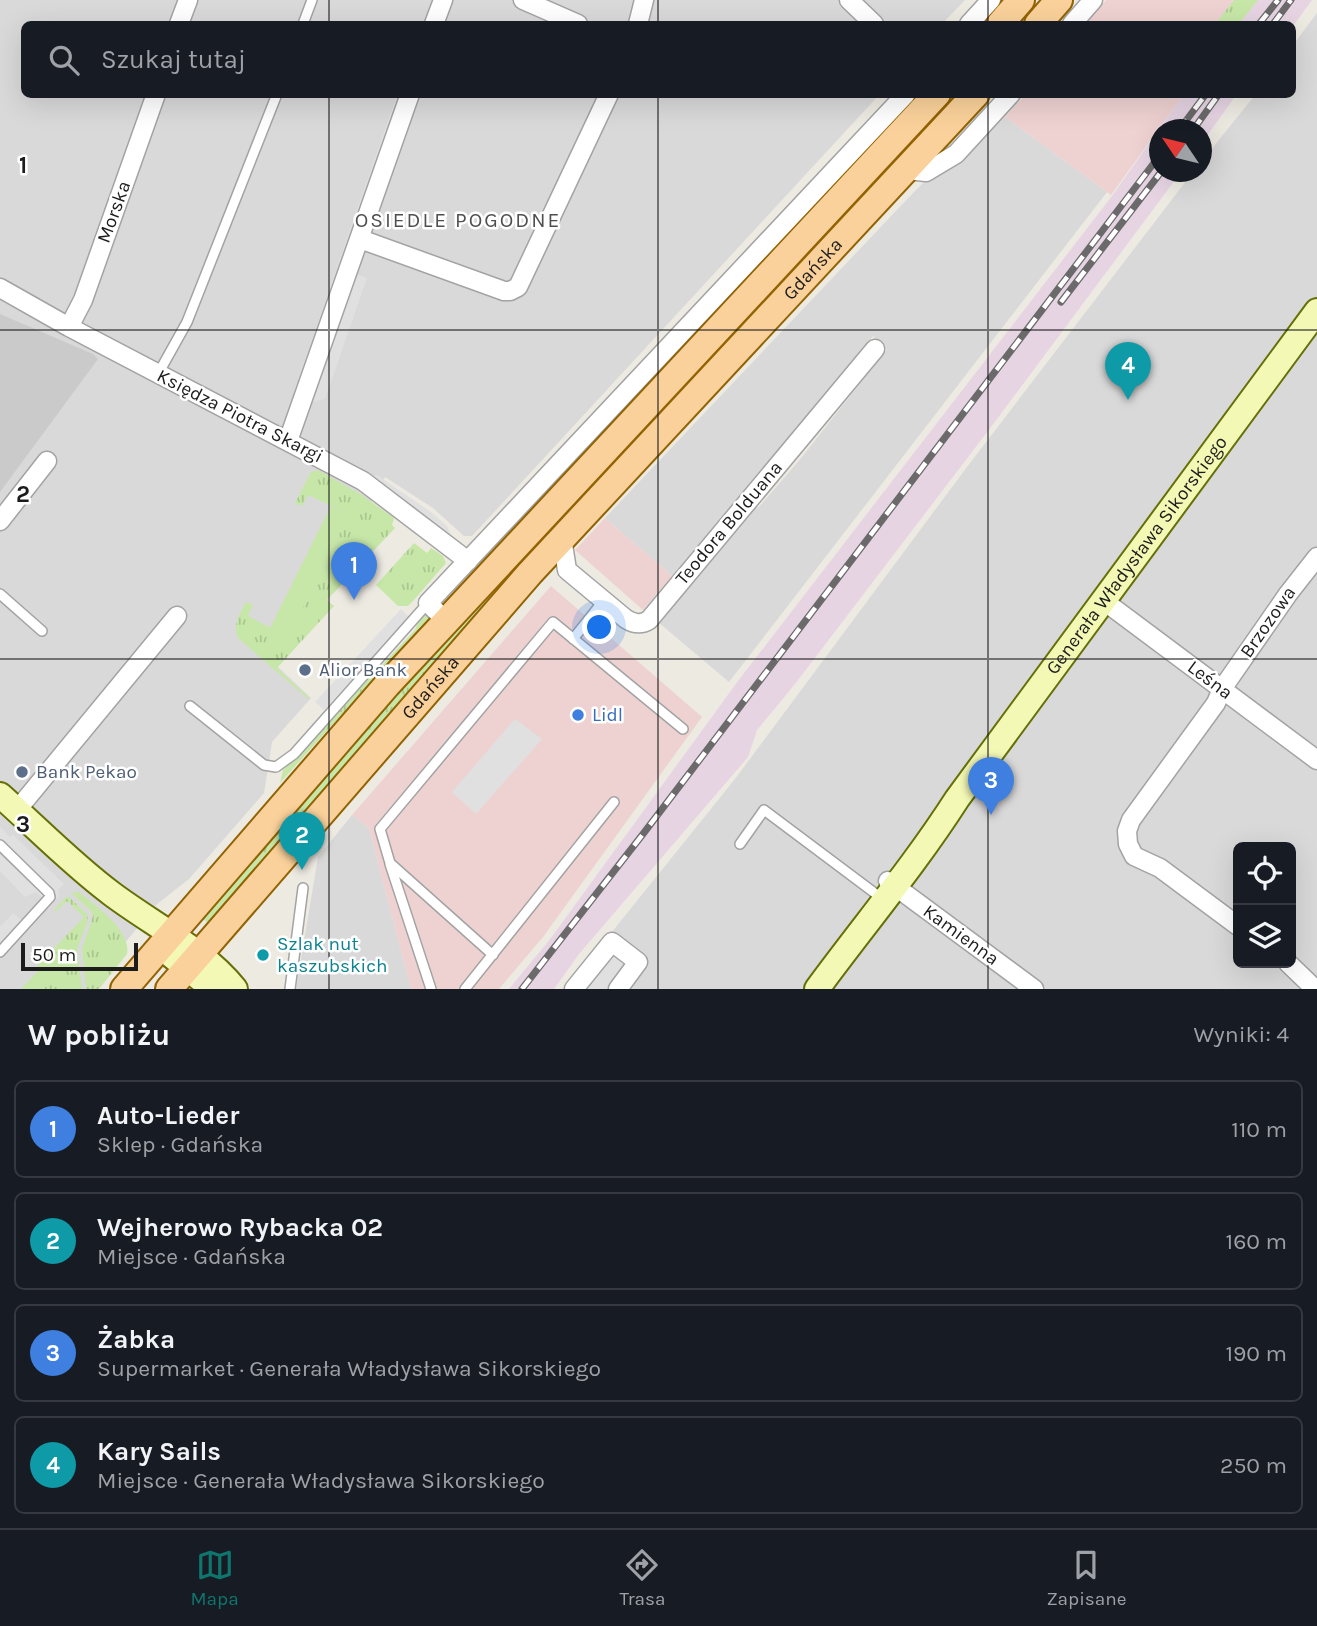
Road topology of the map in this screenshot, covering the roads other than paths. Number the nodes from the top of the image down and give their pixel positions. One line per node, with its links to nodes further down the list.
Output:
1 (312, 0): 12 (lane)
2 (443, 0): 13 (street)
3 (523, 0): 14 (street)
4 (644, 0): 15 (street)
5 (849, 0): 16 (street)
6 (990, 0): 17 (street)
7 (1021, 0): 18 (main road)
8 (1059, 0): 19 (main road)
9 (1093, 0): 20 (street)
10 (183, 1): 11 (street)
11 (180, 21)
12 (304, 21)
13 (435, 21)
14 (572, 21)
15 (639, 21)
16 (871, 21)
17 (972, 21)
18 (1003, 21)
19 (1041, 21)
20 (1075, 21)
21 (155, 98): 33 (street, Morska)
22 (275, 98): 35 (lane)
23 (409, 98): 30 (street)
24 (607, 98): 30 (street)
25 (902, 98): 41 (street, Gdańska)
26 (933, 98): 47 (main road, Gdańska)
27 (972, 98): 29 (main road, Gdańska)
28 (1007, 98): 29 (street)
29 (907, 170): 39 (main road, Gdańska)
30 (360, 239): 36 (street)
31 (0, 288): 33 (street, Księdza Piotra Skargi)
32 (1317, 311): 46 (street, Generała Władysława Sikorskiego)
33 (69, 327): 35 (street, Księdza Piotra Skargi)
34 (875, 349): 45 (street, Teodora Bolduana)
35 (158, 374): 36 (street, Księdza Piotra Skargi)
36 (288, 441): 41 (street, Księdza Piotra Skargi)
37 (47, 461): 38 (street)
38 (0, 521)
39 (562, 538): 42 (street); 43 (main road, Gdańska)
40 (1317, 557): 51 (street, Brzozowa)
41 (468, 561): 47 (street, Gdańska)
42 (567, 569): 43 (street); 45 (street, Teodora Bolduana)
43 (530, 573): 66 (main road, Gdańska)
44 (0, 594): 49 (lane)
45 (604, 600): 50 (lane)
46 (1104, 601): 51 (street, Leśna); 61 (street, Generała Władysława Sikorskiego)
47 (437, 612): 52 (lane); 63 (main road, Gdańska)
48 (177, 616): 55 (street)
49 (42, 631)
50 (573, 639): 53 (lane); 59 (lane)
51 (1222, 689): 54 (street, Leśna); 62 (street, Brzozowa)
52 (190, 706)
53 (683, 729)
54 (1317, 760)
55 (9, 802): 63 (street)
56 (614, 803): 65 (lane)
57 (740, 844): 61 (lane)
58 (0, 845): 64 (lane)
59 (390, 863): 65 (lane); 75 (lane)
60 (303, 888): 74 (lane)
61 (887, 891): 79 (street, Generała Władysława Sikorskiego); 80 (street, Kamienna)
62 (1233, 922)
63 (165, 940): 66 (street); 70 (main road, Gdańska)
64 (0, 952)
65 (493, 954): 76 (lane)
66 (192, 962): 71 (main road, Gdańska); 72 (street); 73 (street)
67 (1294, 968): 81 (street)
68 (1296, 968): 69 (street)
69 (1317, 978)
70 (124, 989)
71 (169, 989)
72 (213, 989)
73 (235, 989)
74 (290, 989)
75 (431, 989)
76 (466, 989)
77 (574, 989): 78 (street)
78 (618, 989)
79 (817, 989)
80 (1034, 989)
81 (1315, 989)

